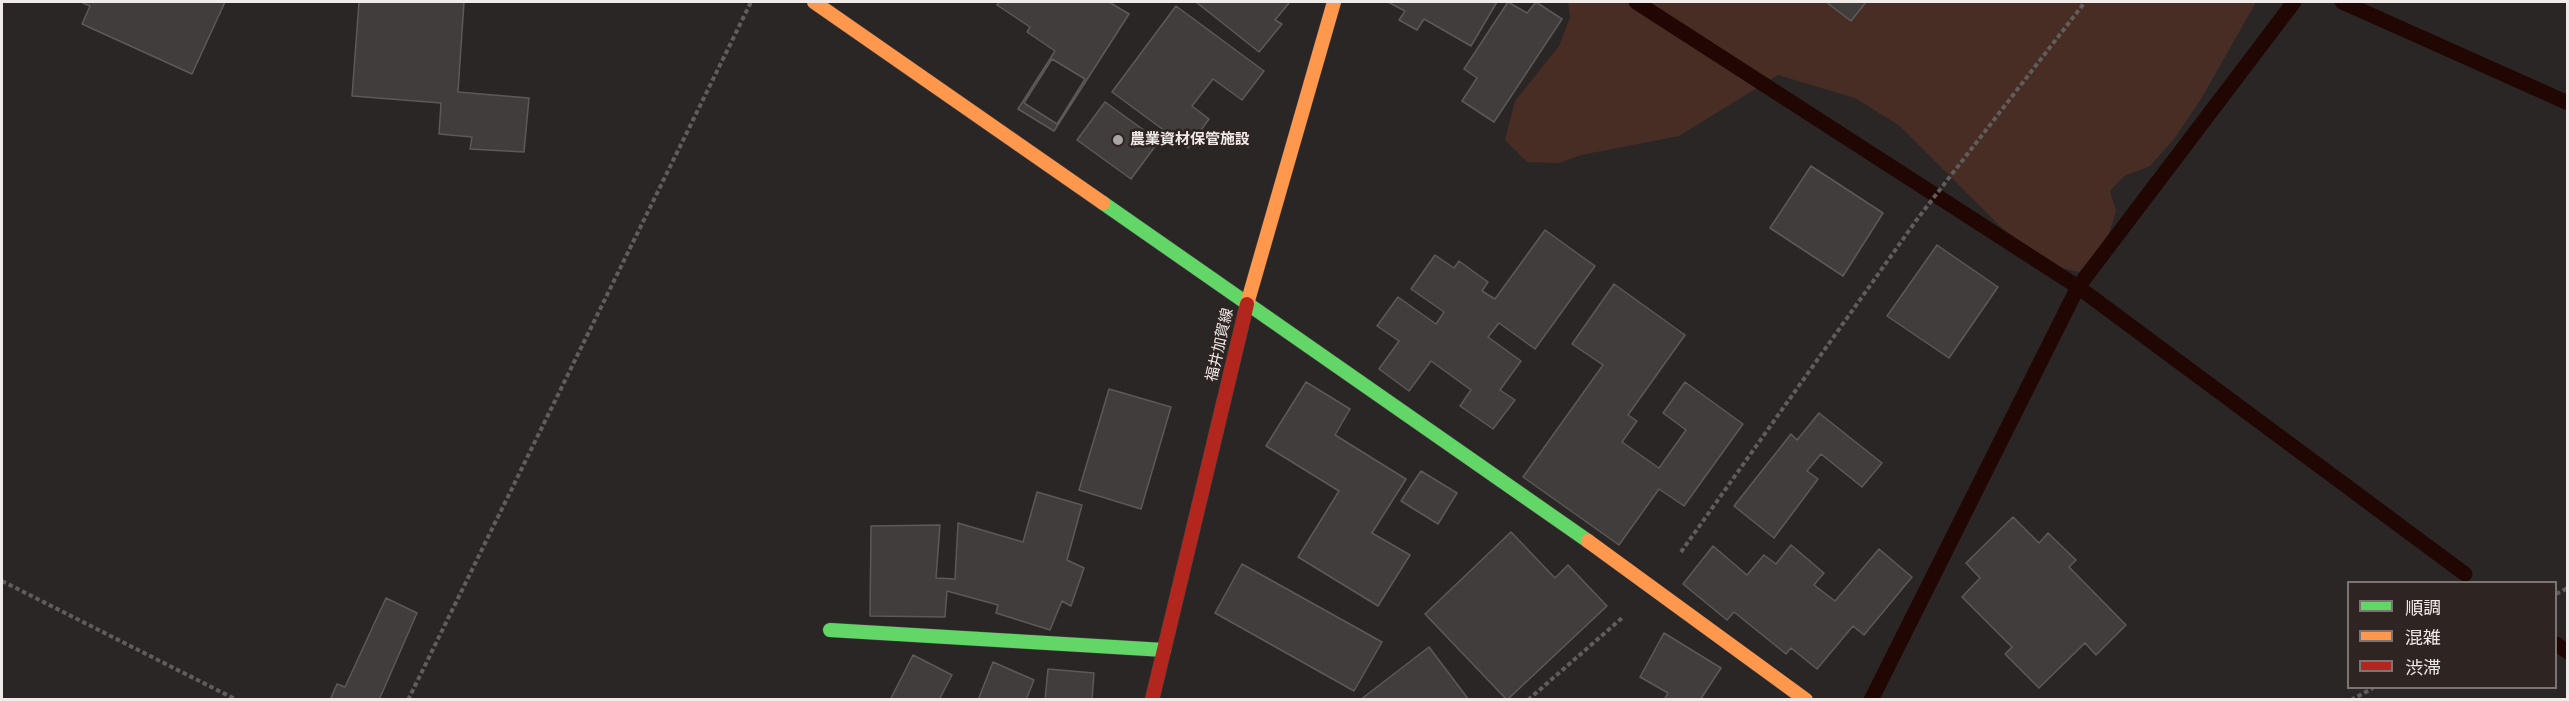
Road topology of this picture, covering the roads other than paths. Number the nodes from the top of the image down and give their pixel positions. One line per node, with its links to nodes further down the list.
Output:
1 (814, 2): 3 (street)
2 (1334, 2): 3 (street, 福井加賀線)
3 (1247, 305): 5 (street, 福井加賀線); 7 (street)
4 (830, 630): 5 (street)
5 (1164, 650): 6 (street, 福井加賀線)
6 (1152, 699)
7 (1806, 699)

